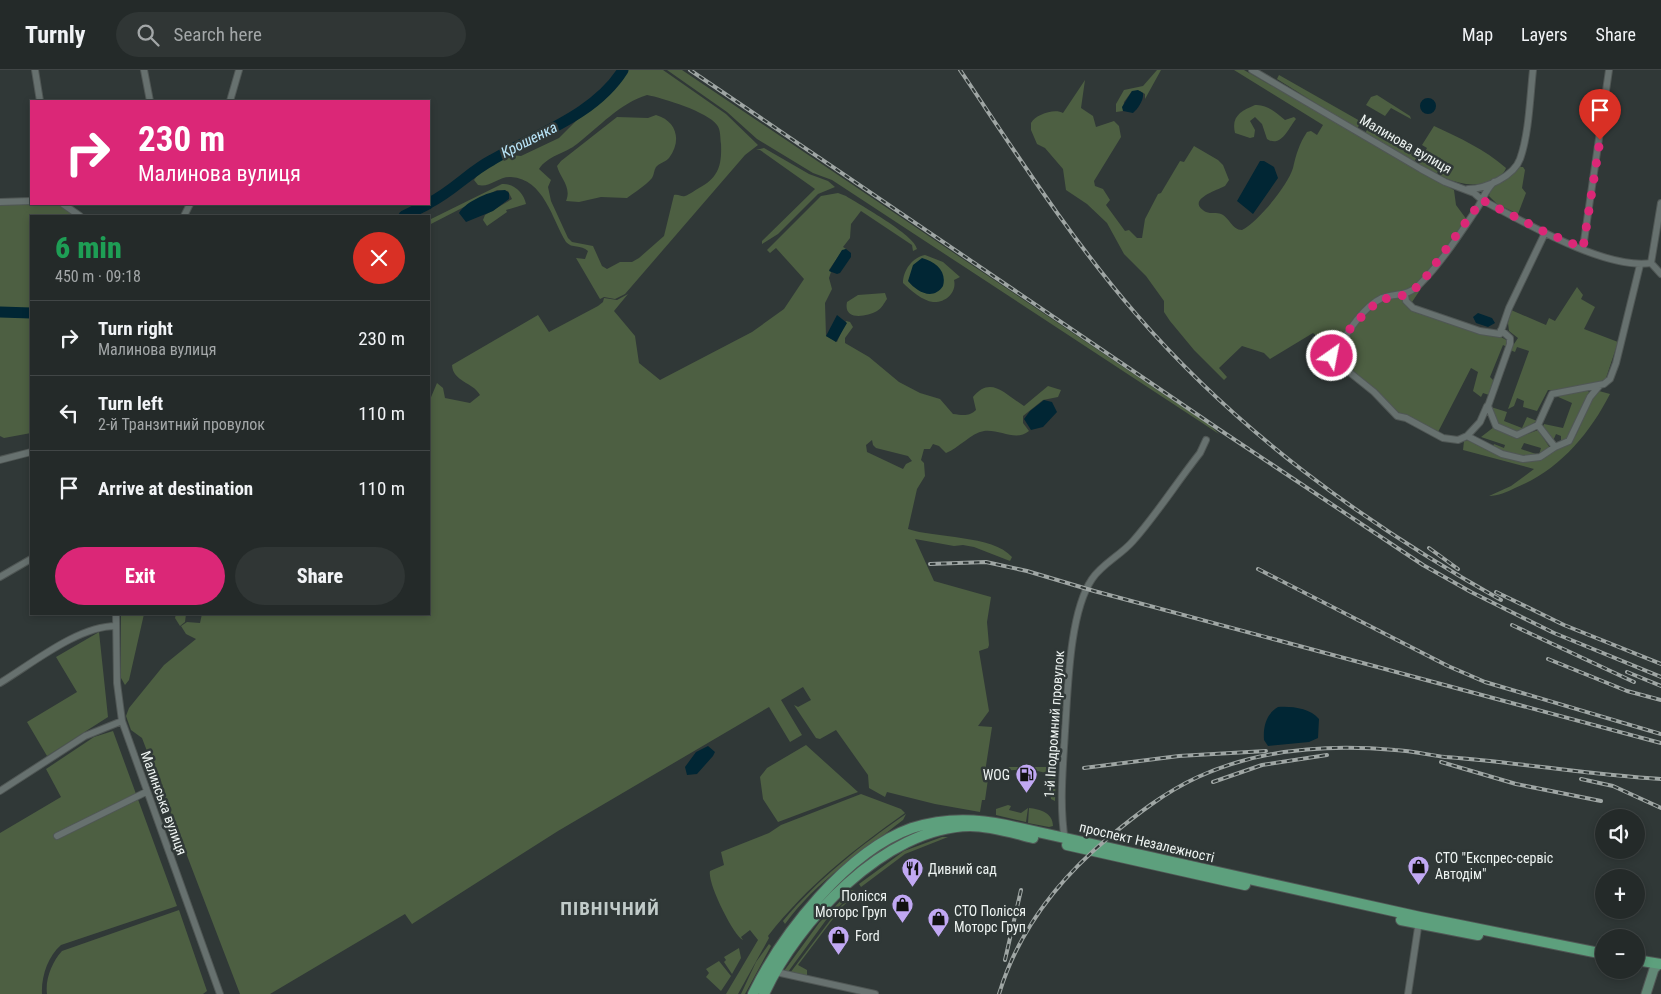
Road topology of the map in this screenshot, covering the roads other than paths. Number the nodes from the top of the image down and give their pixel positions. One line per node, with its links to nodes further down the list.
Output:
1 (35, 70): 7 (street)
2 (144, 70): 8 (street)
3 (239, 70): 9 (street)
4 (1252, 70): 11 (street, Малинова вулиця)
5 (1533, 70): 10 (street)
6 (1609, 70): 19 (street)
7 (40, 100)
8 (150, 100)
9 (230, 100)
10 (1494, 182): 11 (street); 12 (street)
11 (1465, 189): 12 (street, Малинова вулиця)
12 (1482, 200): 18 (street, Малинова вулиця); 23 (street)
13 (30, 201): 14 (street)
14 (0, 202)
15 (1661, 203): 20 (street)
16 (64, 205): 17 (street)
17 (79, 215)
18 (1545, 232): 19 (street, Малинова вулиця); 24 (street)
19 (1583, 248): 21 (street, Малинова вулиця)
20 (1651, 263): 21 (street, Малинова вулиця); 22 (street)
21 (1640, 265): 25 (street)
22 (1661, 274)
23 (1405, 295): 24 (street); 28 (street)
24 (1501, 332): 26 (street)
25 (1600, 385): 27 (street); 30 (street)
26 (1488, 406): 27 (street); 28 (street)
27 (1538, 425): 30 (street)
28 (1467, 436): 30 (street)
29 (1206, 440): 42 (street, 1-й Іподромний провулок)
30 (1556, 446)
31 (30, 452): 32 (street)
32 (0, 460)
33 (30, 560): 34 (street)
34 (0, 577)
35 (116, 615): 36 (street, Малинська вулиця)
36 (116, 626): 37 (street); 38 (street, Малинська вулиця)
37 (0, 683)
38 (122, 721): 39 (street); 40 (street, Малинська вулиця)
39 (0, 791)
40 (146, 792): 41 (street); 50 (street, Малинська вулиця)
41 (57, 836)
42 (1065, 841): 43 (main road, проспект Незалежності); 49 (main road, проспект Незалежності); 51 (main road, проспект Незалежності)
43 (1419, 921): 44 (main road, проспект Незалежності); 45 (main road, проспект Незалежності); 54 (street)
44 (1595, 952)
45 (1595, 958)
46 (1645, 963): 48 (main road)
47 (1645, 966): 48 (main road)
48 (1659, 967): 55 (main road); 56 (main road)
49 (776, 972): 52 (main road, проспект Незалежності); 53 (street)
50 (220, 994)
51 (753, 994)
52 (764, 994)
53 (875, 994)
54 (1408, 994)
55 (1646, 994)
56 (1652, 994)

